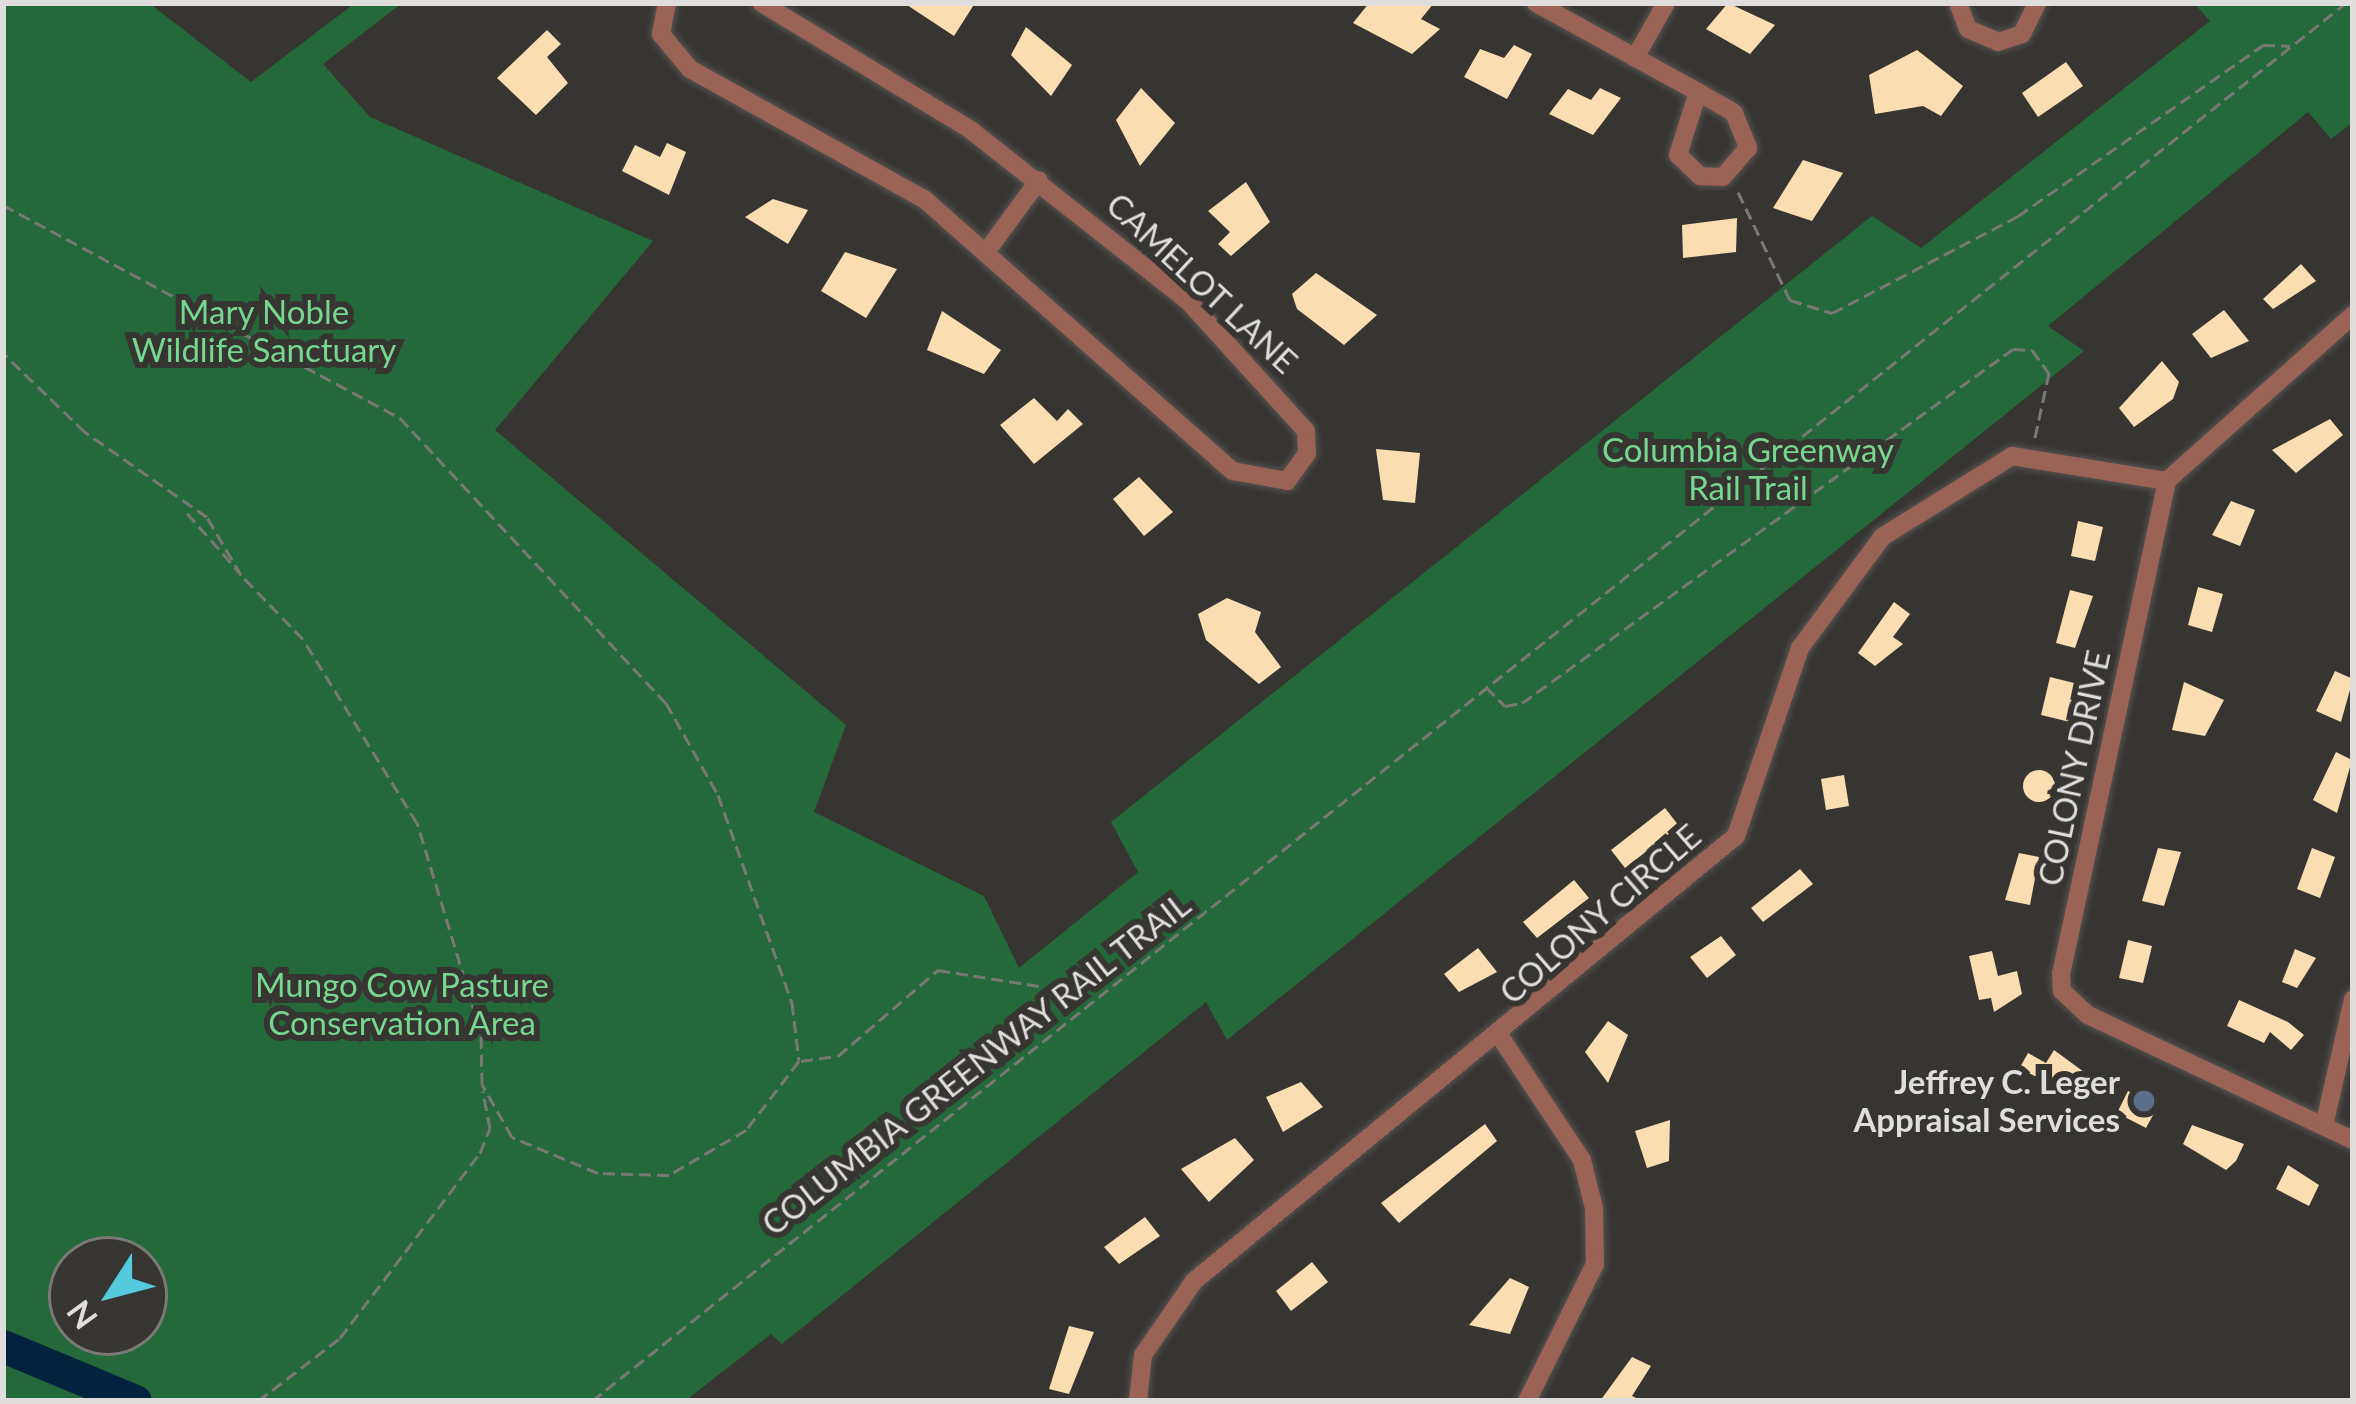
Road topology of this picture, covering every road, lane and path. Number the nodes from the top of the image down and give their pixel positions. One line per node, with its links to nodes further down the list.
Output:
1 (667, 3): 14 (street, CAMELOT LANE)
2 (1536, 3): 9 (street)
3 (1666, 3): 9 (street)
4 (1958, 3): 5 (street)
5 (2037, 3)
6 (2346, 3): 8 (path, COLUMBIA GREENWAY RAIL TRAIL)
7 (760, 4): 12 (street, CAMELOT LANE)
8 (2292, 48): 11 (path); 21 (path, COLUMBIA GREENWAY RAIL TRAIL)
9 (1635, 58): 10 (street)
10 (1698, 92): 11 (street); 11 (street)
11 (1730, 173)
12 (1039, 180): 14 (street); 14 (street, CAMELOT LANE)
13 (3, 206): 25 (path)
14 (989, 248)
15 (2353, 315): 18 (street)
16 (3, 353): 19 (path)
17 (2031, 455): 18 (street, COLONY CIRCLE); 21 (path); 24 (street, COLONY CIRCLE)
18 (2167, 481): 27 (street, COLONY DRIVE)
19 (184, 510): 20 (path); 20 (path)
20 (241, 575): 26 (path)
21 (1486, 688): 30 (path, COLUMBIA GREENWAY RAIL TRAIL)
22 (1039, 986): 25 (path)
23 (2353, 999): 27 (street)
24 (1501, 1038): 31 (street, COLONY CIRCLE); 32 (street, COLONY CIRCLE)
25 (799, 1060): 26 (path)
26 (482, 1084): 29 (path)
27 (2324, 1126): 28 (street, COLONY DRIVE)
28 (2353, 1140)
29 (258, 1401)
30 (592, 1401)
31 (1138, 1401)
32 (1527, 1401)

